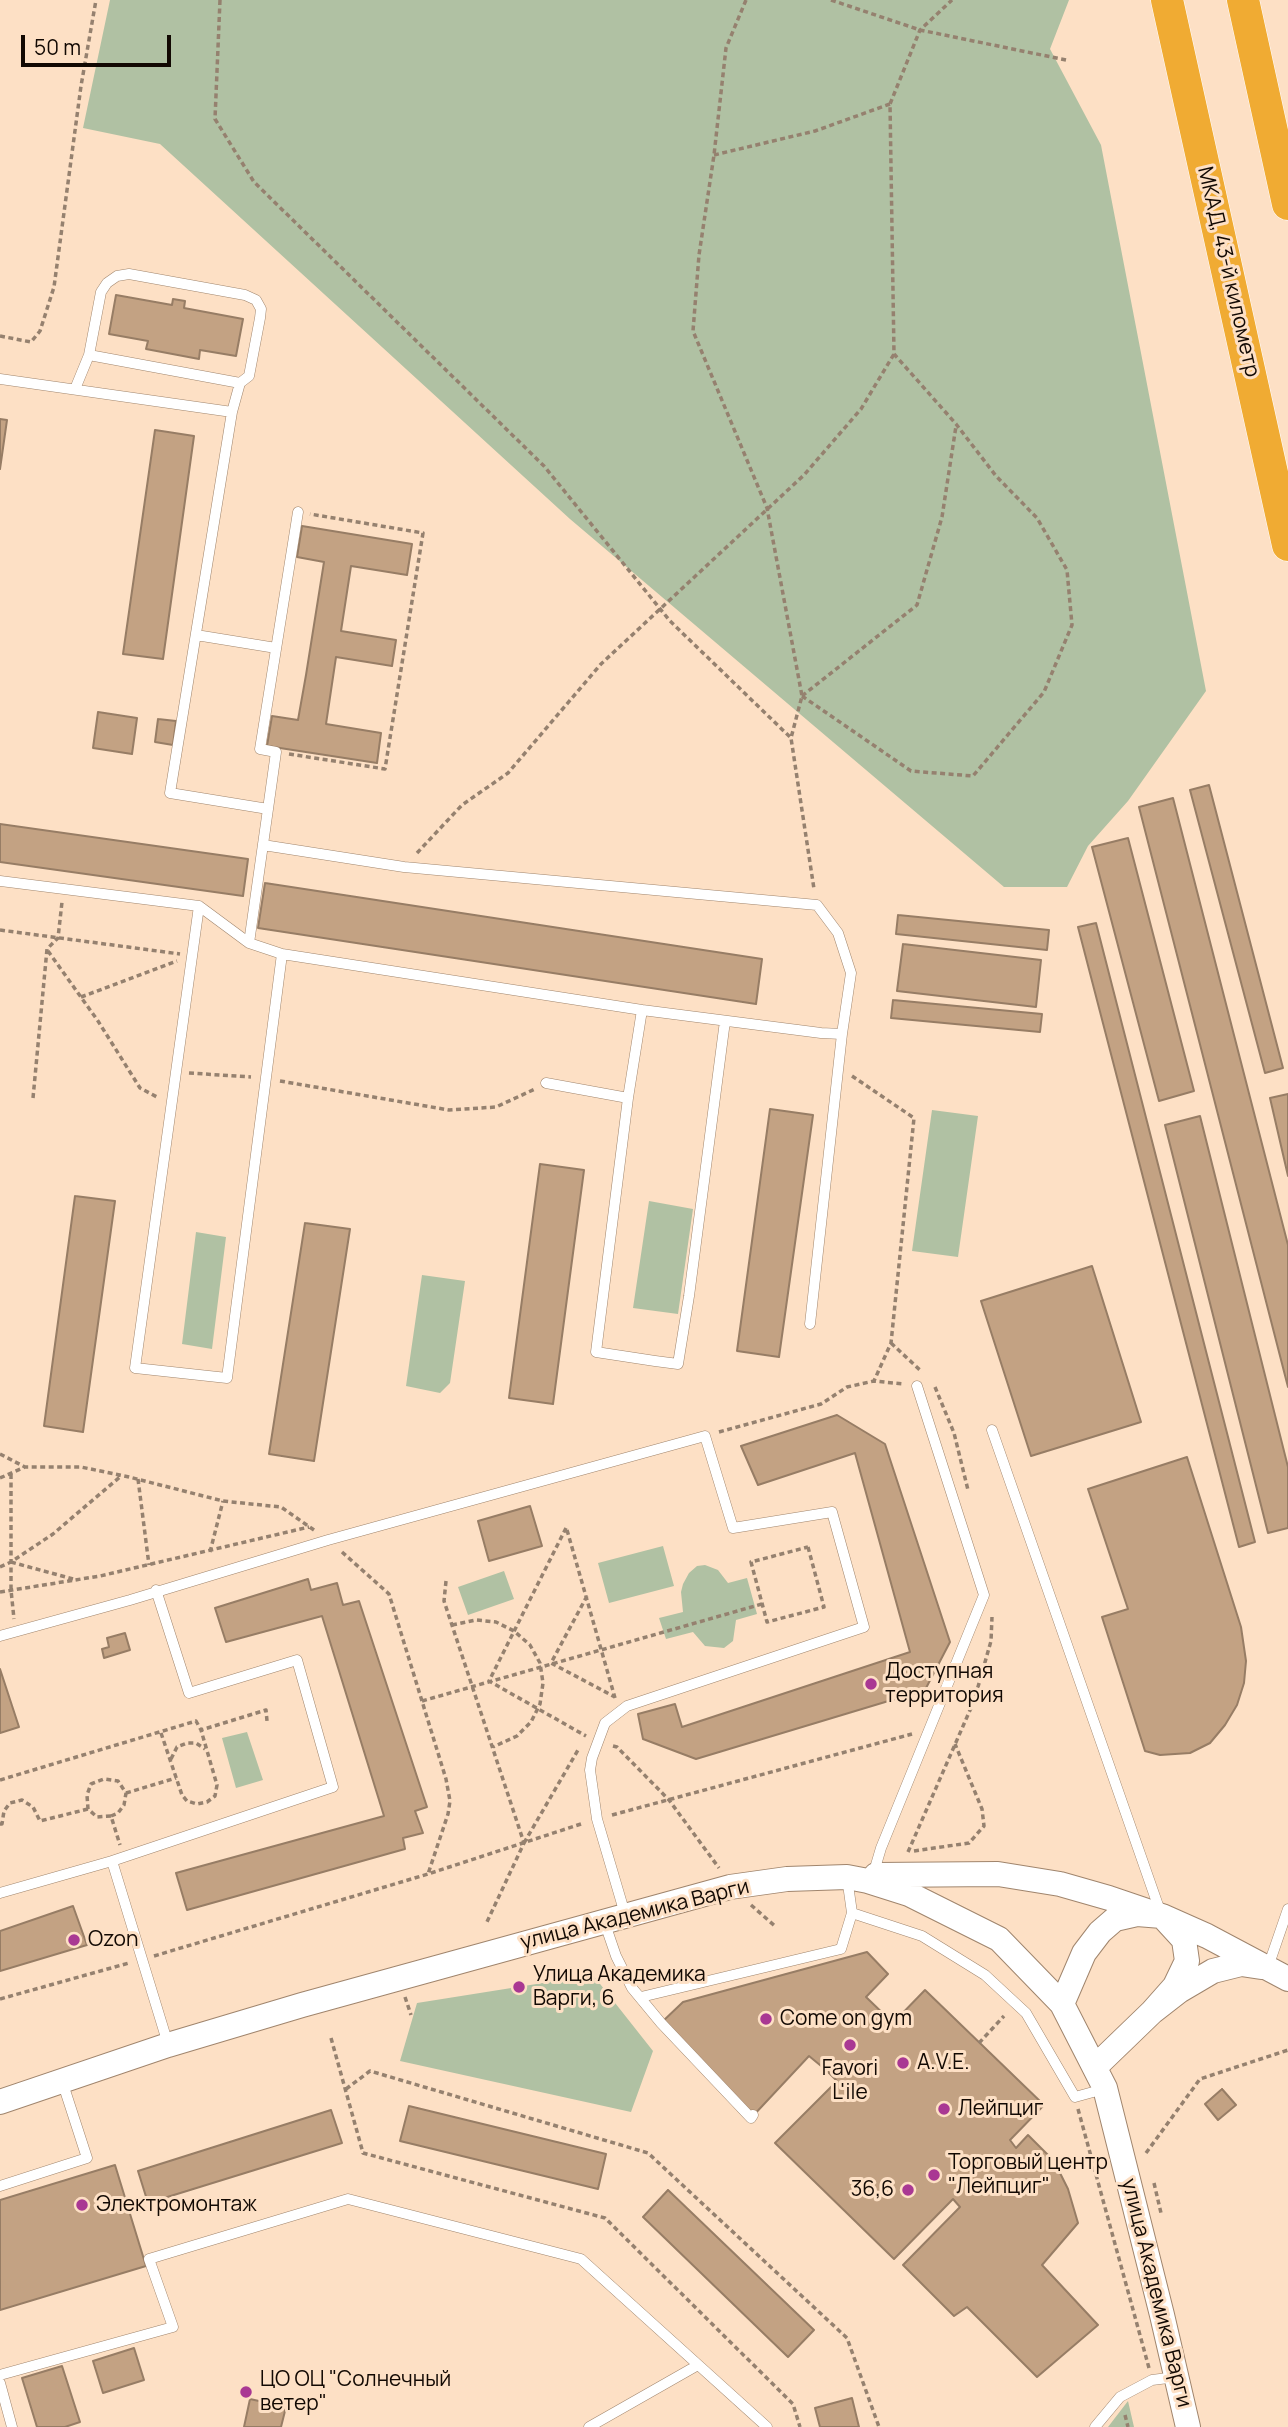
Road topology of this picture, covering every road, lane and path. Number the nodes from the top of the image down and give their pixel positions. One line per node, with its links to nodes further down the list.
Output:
1 (96, 0): 13 (path)
2 (220, 0): 24 (path)
3 (746, 0): 11 (path)
4 (831, 0): 8 (path)
5 (952, 0): 8 (path)
6 (1167, 0): 23 (highway, МКАД, 43-й километр)
7 (1243, 0): 12 (highway)
8 (920, 30): 9 (path); 10 (path)
9 (1066, 60)
10 (890, 104): 11 (path); 14 (path)
11 (714, 155): 21 (path)
12 (1288, 204)
13 (0, 336)
14 (894, 354): 20 (path); 21 (path)
15 (89, 355): 17 (lane); 17 (lane); 18 (lane)
16 (0, 379): 18 (lane)
17 (240, 383): 19 (lane)
18 (75, 389): 19 (lane)
19 (232, 412): 25 (lane)
20 (956, 424): 27 (path); 27 (path)
21 (767, 508): 24 (path); 27 (path)
22 (298, 512): 26 (lane); 29 (path)
23 (1288, 545)
24 (660, 609): 28 (path); 32 (path)
25 (196, 635): 26 (lane); 30 (lane)
26 (276, 648): 29 (lane)
27 (802, 696): 28 (path)
28 (792, 738): 35 (path)
29 (276, 752): 30 (lane)
30 (268, 809): 31 (lane)
31 (263, 845): 32 (lane); 39 (lane)
32 (404, 867): 35 (lane)
33 (0, 881): 34 (lane)
34 (64, 889): 36 (lane); 38 (path)
35 (817, 905): 46 (lane)
36 (199, 906): 39 (lane); 42 (lane)
37 (0, 930): 38 (path)
38 (58, 938): 40 (path); 42 (path)
39 (249, 943): 41 (lane)
40 (47, 949): 43 (path); 51 (path)
41 (282, 954): 44 (lane); 49 (lane)
42 (192, 956): 43 (path); 48 (lane)
43 (81, 997): 53 (path)
44 (642, 1010): 45 (lane); 52 (lane)
45 (725, 1021): 46 (lane); 52 (lane)
46 (842, 1034): 47 (lane)
47 (838, 1067): 54 (lane); 55 (path)
48 (176, 1072): 49 (path); 53 (lane)
49 (266, 1078): 50 (path); 53 (lane)
50 (546, 1083): 52 (lane)
51 (33, 1098)
52 (628, 1098)
53 (172, 1103)
54 (810, 1324)
55 (891, 1343): 56 (path); 57 (path)
56 (924, 1374)
57 (874, 1381): 59 (path); 61 (path)
58 (933, 1382): 68 (path)
59 (917, 1386): 99 (lane)
60 (992, 1430): 127 (lane)
61 (705, 1436): 71 (lane); 96 (lane)
62 (0, 1454): 63 (path)
63 (25, 1467): 64 (path); 65 (path)
64 (11, 1474): 66 (path); 73 (path)
65 (122, 1475): 67 (path); 73 (path)
66 (0, 1478)
67 (138, 1479): 69 (path); 74 (path)
68 (970, 1500)
69 (223, 1502): 70 (path); 72 (path)
70 (310, 1527): 71 (path); 72 (path)
71 (328, 1540): 79 (lane); 94 (path)
72 (210, 1552): 74 (path)
73 (11, 1562): 75 (path); 76 (path); 78 (path)
74 (149, 1565): 76 (path)
75 (0, 1567)
76 (77, 1580): 78 (path)
77 (446, 1581): 84 (path)
78 (11, 1590): 80 (path); 85 (path)
79 (156, 1590): 85 (lane); 118 (lane)
80 (0, 1592)
81 (587, 1595): 86 (path); 88 (path); 89 (path)
82 (762, 1604): 82 (path); 88 (path)
83 (993, 1605): 103 (path)
84 (452, 1625): 86 (path); 92 (path)
85 (16, 1631): 87 (lane)
86 (514, 1631): 90 (path); 91 (path)
87 (0, 1636)
88 (601, 1649): 89 (path); 93 (path)
89 (551, 1663): 90 (path); 93 (path)
90 (540, 1666): 91 (path); 95 (path)
91 (489, 1681): 92 (path); 95 (path)
92 (472, 1686): 94 (path); 104 (path)
93 (615, 1697): 96 (path)
94 (422, 1701): 120 (path)
95 (538, 1709): 101 (path); 104 (path)
96 (618, 1712): 102 (lane)
97 (267, 1721): 98 (path)
98 (201, 1730): 100 (path); 105 (path)
99 (929, 1730): 110 (path); 116 (lane)
100 (160, 1732): 106 (path); 108 (path)
101 (586, 1736): 102 (path); 115 (path)
102 (599, 1740): 110 (path); 113 (lane)
103 (955, 1744): 117 (path); 117 (path)
104 (493, 1747): 115 (path)
105 (207, 1751): 106 (path); 107 (path)
106 (170, 1760): 107 (path)
107 (176, 1778): 109 (path)
108 (0, 1780)
109 (126, 1793): 111 (path); 112 (path)
110 (669, 1800): 113 (path); 123 (path)
111 (88, 1809): 112 (path); 114 (path)
112 (111, 1816): 118 (path)
113 (597, 1819): 115 (path); 128 (lane)
114 (0, 1824)
115 (524, 1843): 120 (path); 129 (path)
116 (881, 1848): 117 (path); 121 (lane)
117 (908, 1852)
118 (124, 1857): 119 (lane)
119 (112, 1861): 124 (lane); 131 (lane)
120 (428, 1874): 131 (path)
121 (872, 1875): 122 (street); 127 (street)
122 (835, 1878): 123 (street, улица Академика Варги); 126 (lane); 135 (street, улица Академика Варги)
123 (730, 1887): 128 (street, улица Академика Варги); 130 (path)
124 (0, 1894)
125 (1288, 1909): 132 (lane)
126 (852, 1913): 133 (lane); 145 (lane)
127 (1162, 1916): 132 (street); 135 (street); 136 (street)
128 (614, 1918): 133 (lane); 140 (street, улица Академика Варги)
129 (486, 1924)
130 (776, 1927)
131 (143, 1959): 134 (path); 140 (lane)
132 (1281, 1974): 136 (street)
133 (641, 1997): 147 (lane)
134 (0, 1999)
135 (1062, 2004): 142 (street, улица Академика Варги)
136 (1152, 2012): 142 (street)
137 (1004, 2016): 139 (path)
138 (331, 2038): 144 (path)
139 (979, 2043)
140 (168, 2045): 143 (street, улица Академика Варги)
141 (1288, 2050): 148 (path)
142 (1100, 2078): 145 (lane); 152 (street, улица Академика Варги)
143 (61, 2081): 146 (street, улица Академика Варги); 149 (lane)
144 (346, 2089): 157 (path); 158 (path)
145 (1075, 2096): 152 (path)
146 (0, 2102)
147 (754, 2115)
148 (1146, 2153)
149 (0, 2186)
150 (698, 2365): 151 (lane); 155 (lane); 156 (lane)
151 (0, 2375)
152 (1165, 2379): 159 (lane); 160 (street, улица Академика Варги)
153 (0, 2383): 154 (lane)
154 (12, 2427)
155 (589, 2427)
156 (767, 2427)
157 (800, 2427)
158 (879, 2427)
159 (1095, 2427)
160 (1188, 2427)

